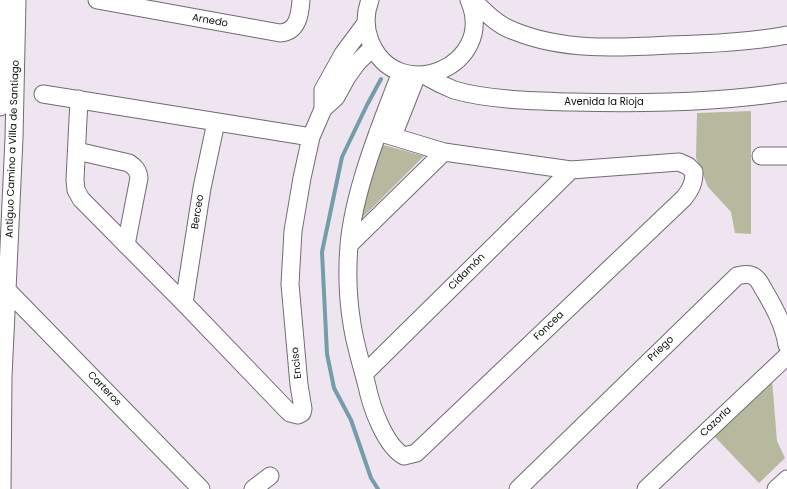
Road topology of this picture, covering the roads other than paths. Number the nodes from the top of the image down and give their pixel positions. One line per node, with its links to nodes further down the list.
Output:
1 (97, 0): 2 (street, Arnedo)
2 (301, 0)
3 (370, 0): 7 (street)
4 (469, 0): 11 (street)
5 (473, 0): 9 (street)
6 (6, 1): 8 (street); 20 (street, Antiguo Camino a Villa de Santiago)
7 (366, 23): 10 (street); 16 (street)
8 (1, 24): 15 (street)
9 (787, 35)
10 (373, 47): 11 (street, Avenida la Rioja); 16 (street)
11 (414, 74): 12 (street, Avenida la Rioja); 18 (street)
12 (787, 92)
13 (43, 94): 14 (street)
14 (79, 99): 17 (street); 21 (street, Enciso)
15 (0, 107)
16 (323, 109): 19 (street)
17 (216, 122): 19 (street); 29 (street, Berceo)
18 (385, 134): 22 (street, Foncea); 27 (street, Foncea)
19 (312, 137): 29 (street, Enciso)
20 (7, 138): 28 (street, Antiguo Camino a Villa de Santiago)
21 (77, 151): 26 (street, Enciso); 26 (street)
22 (444, 152): 25 (street, Foncea); 27 (street)
23 (761, 156): 24 (street)
24 (787, 156)
25 (571, 170): 32 (street, Cidamón); 32 (street, Foncea)
26 (126, 245): 29 (street, Enciso)
27 (349, 245): 32 (street, Foncea)
28 (7, 290): 35 (street, Antiguo Camino a Villa de Santiago); 36 (street, Carteros)
29 (184, 303)
30 (787, 345): 38 (street, Priego)
31 (787, 356): 39 (street, Cazorla)
32 (364, 374)
33 (270, 476): 37 (street)
34 (787, 479): 40 (street)
35 (3, 485)
36 (201, 489)
37 (253, 489)
38 (518, 489)
39 (646, 489)
40 (776, 489)

